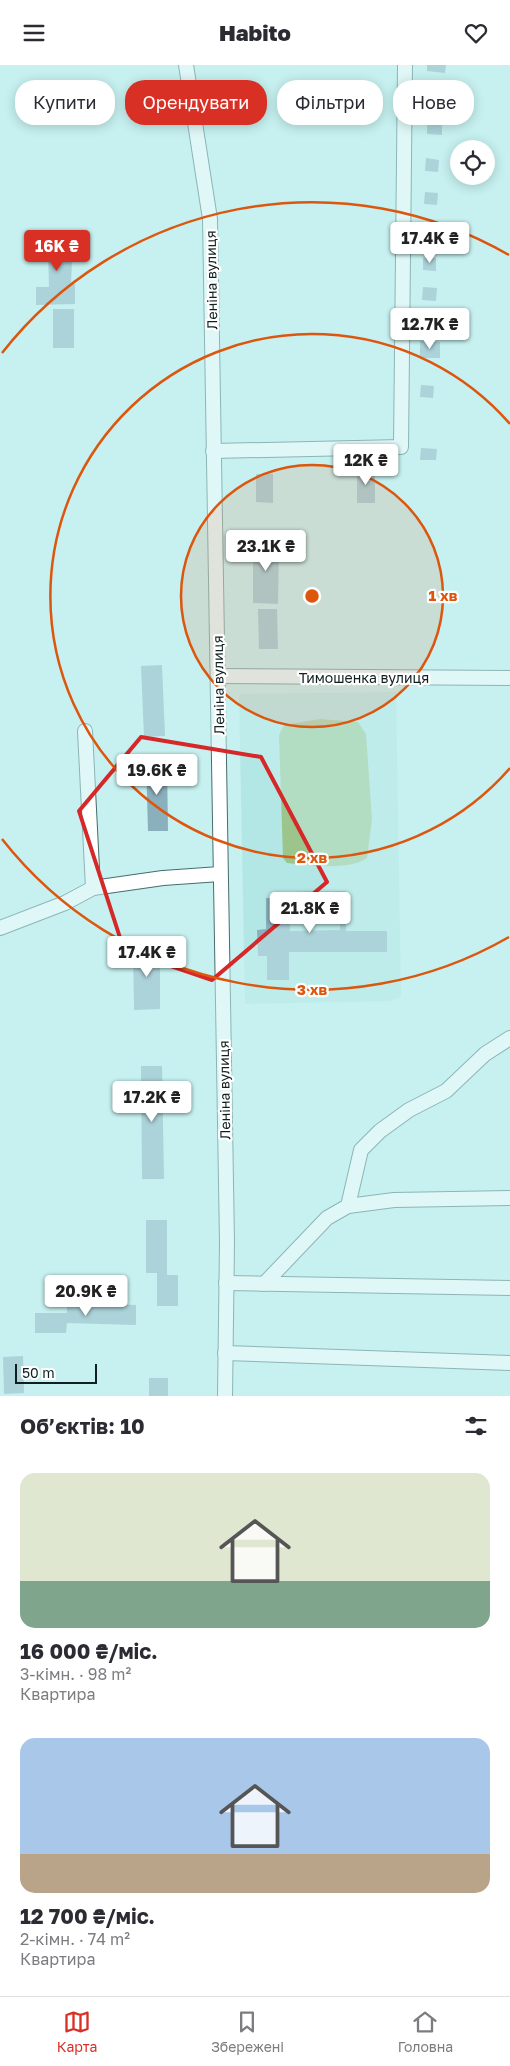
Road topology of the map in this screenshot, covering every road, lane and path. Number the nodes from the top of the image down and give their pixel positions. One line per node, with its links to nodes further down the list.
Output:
1 (186, 65): 3 (street, Леніна вулиця)
2 (405, 65): 3 (street)
3 (213, 451): 4 (street, Леніна вулиця)
4 (218, 676): 5 (street, Тимошенка вулиця); 7 (street, Леніна вулиця)
5 (510, 678)
6 (85, 731): 8 (street)
7 (220, 874): 8 (street); 14 (street, Леніна вулиця)
8 (93, 888): 10 (street)
9 (0, 921): 10 (street)
10 (0, 928)
11 (510, 1037): 13 (street)
12 (510, 1198): 13 (street)
13 (348, 1206): 15 (street)
14 (226, 1283): 15 (street); 17 (street, Леніна вулиця)
15 (264, 1284): 16 (street)
16 (510, 1288)
17 (225, 1353): 18 (street); 19 (street, Леніна вулиця)
18 (510, 1363)
19 (225, 1396)

